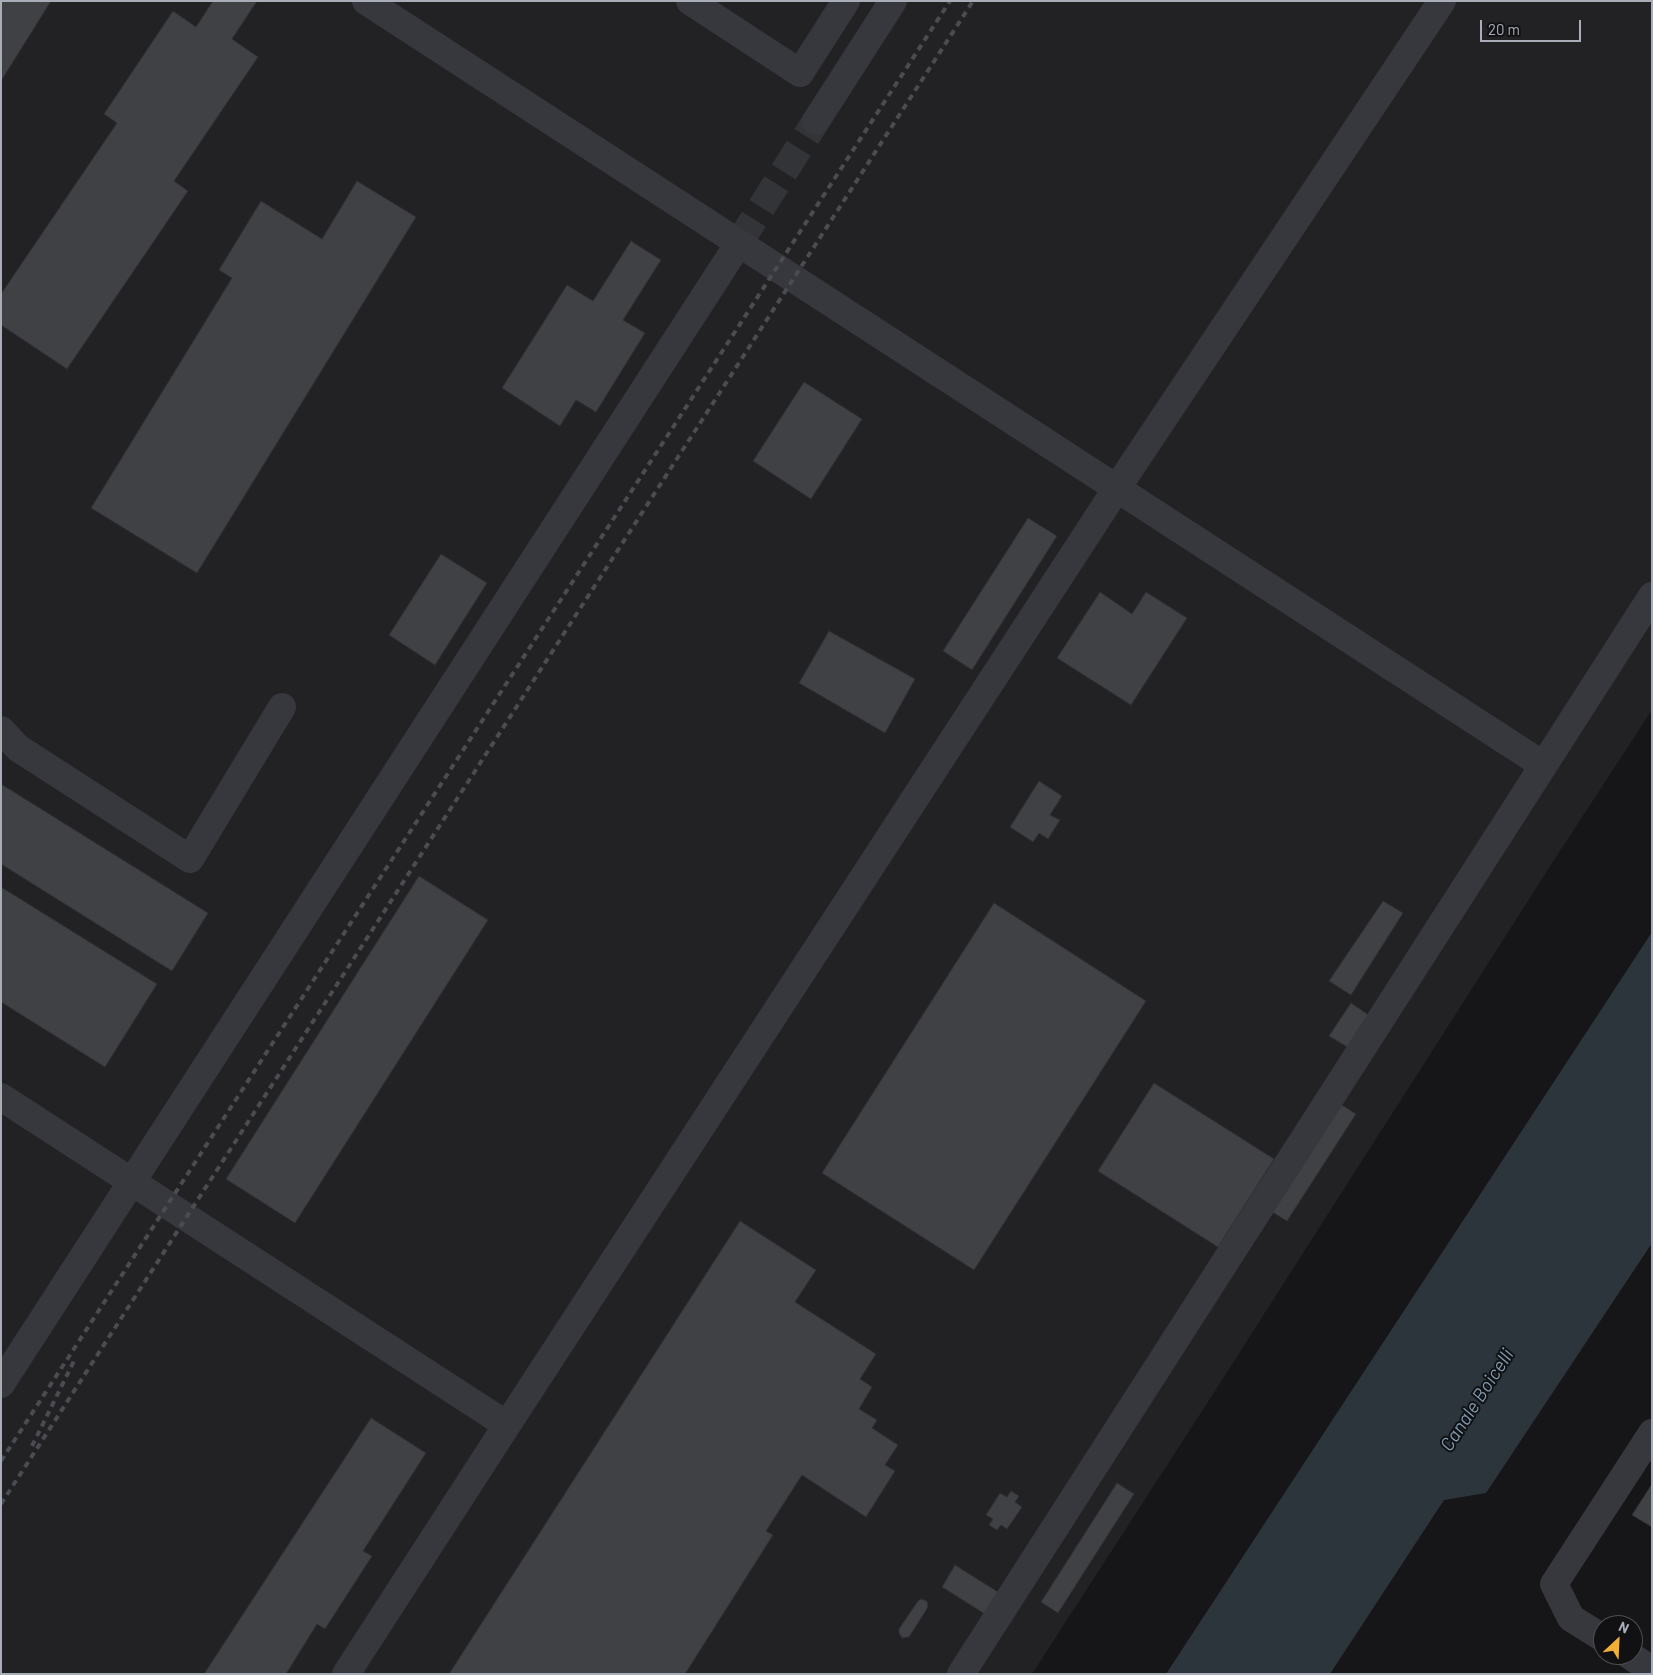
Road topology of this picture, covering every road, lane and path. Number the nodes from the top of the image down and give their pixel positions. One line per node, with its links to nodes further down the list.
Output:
1 (366, 1): 7 (lane)
2 (690, 1): 3 (lane)
3 (846, 1)
4 (893, 1): 6 (lane)
5 (1442, 1): 8 (lane)
6 (816, 121)
7 (739, 243): 8 (lane); 14 (lane)
8 (1117, 488): 12 (lane); 16 (lane)
9 (1652, 596): 12 (lane)
10 (282, 707): 11 (lane)
11 (1, 730)
12 (1543, 764): 20 (lane)
13 (1, 1097): 14 (lane)
14 (132, 1182): 15 (lane); 16 (lane)
15 (1, 1384)
16 (507, 1425): 19 (lane)
17 (1652, 1433): 18 (lane)
18 (1593, 1632)
19 (346, 1674)
20 (961, 1674)

